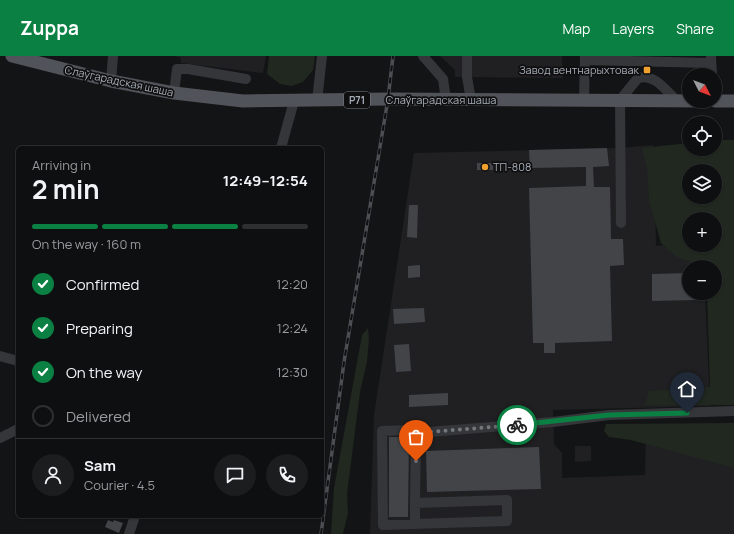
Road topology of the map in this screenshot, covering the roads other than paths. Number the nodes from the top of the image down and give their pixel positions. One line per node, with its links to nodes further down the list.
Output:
1 (12, 56): 9 (main road, Слаўгарадская шаша / Р71)
2 (113, 56): 9 (street)
3 (322, 56): 16 (street)
4 (423, 56): 11 (street)
5 (467, 56): 12 (street)
6 (585, 58): 7 (street); 13 (street)
7 (711, 59)
8 (246, 79): 10 (street)
9 (111, 81): 10 (main road, Слаўгарадская шаша / Р71)
10 (174, 93): 15 (main road, Слаўгарадская шаша / Р71)
11 (446, 100): 12 (main road, Слаўгарадская шаша / Р71); 16 (main road, Слаўгарадская шаша / Р71)
12 (471, 100): 13 (main road, Слаўгарадская шаша / Р71)
13 (584, 100): 14 (main road, Слаўгарадская шаша / Р71)
14 (620, 100): 17 (main road, Слаўгарадская шаша / Р71); 17 (street); 22 (street)
15 (294, 101): 16 (main road, Слаўгарадская шаша / Р71); 21 (street)
16 (317, 101)
17 (677, 101): 18 (main road, Слаўгарадская шаша / Р71)
18 (682, 101)
19 (722, 101): 20 (main road)
20 (734, 101)
21 (282, 146)
22 (621, 223)
23 (0, 356): 24 (street)
24 (16, 360)
25 (734, 411): 27 (street)
26 (16, 430): 28 (street)
27 (416, 433): 29 (street); 31 (street)
28 (0, 438)
29 (415, 503): 31 (street); 31 (street)
30 (134, 518): 32 (street)
31 (415, 524)
32 (129, 534)

